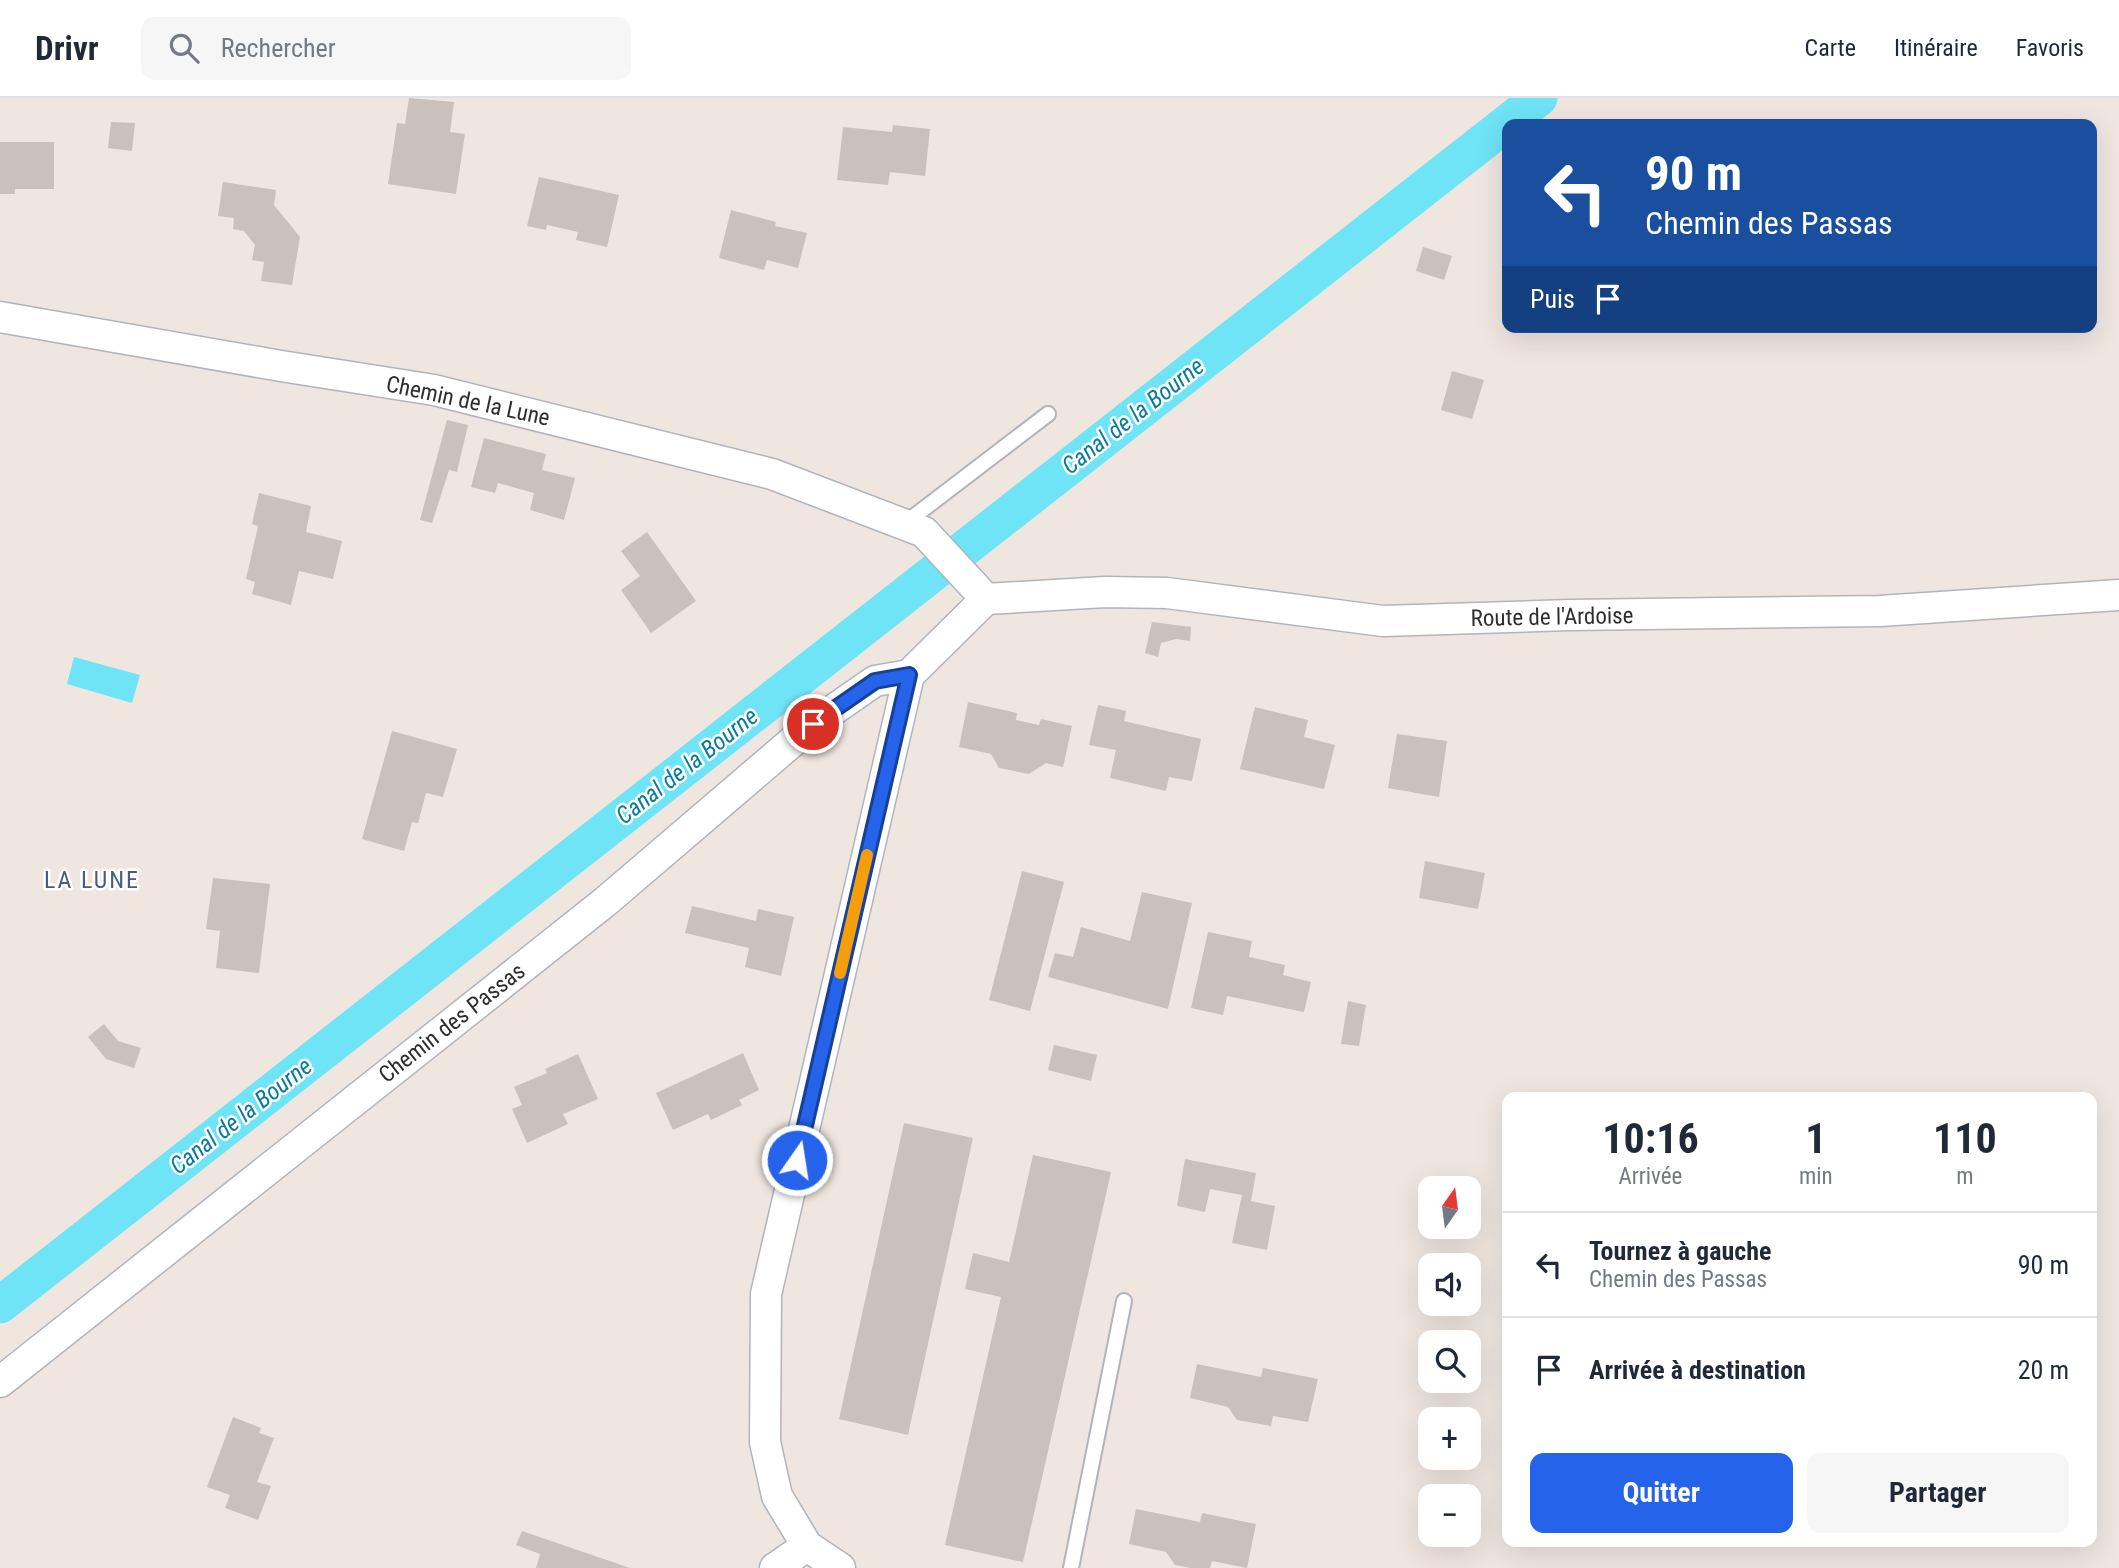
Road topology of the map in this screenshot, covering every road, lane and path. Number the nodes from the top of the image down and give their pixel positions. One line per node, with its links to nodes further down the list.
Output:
1 (0, 317): 3 (street, Chemin de la Lune)
2 (1048, 414): 3 (lane)
3 (914, 528): 5 (street)
4 (2119, 595): 5 (street, Route de l'Ardoise)
5 (986, 599): 6 (street)
6 (909, 675): 8 (street, Chemin des Passas); 9 (street)
7 (1124, 1301): 12 (lane)
8 (0, 1382)
9 (807, 1546): 10 (street); 11 (street)
10 (775, 1568)
11 (840, 1568)
12 (1071, 1568)

